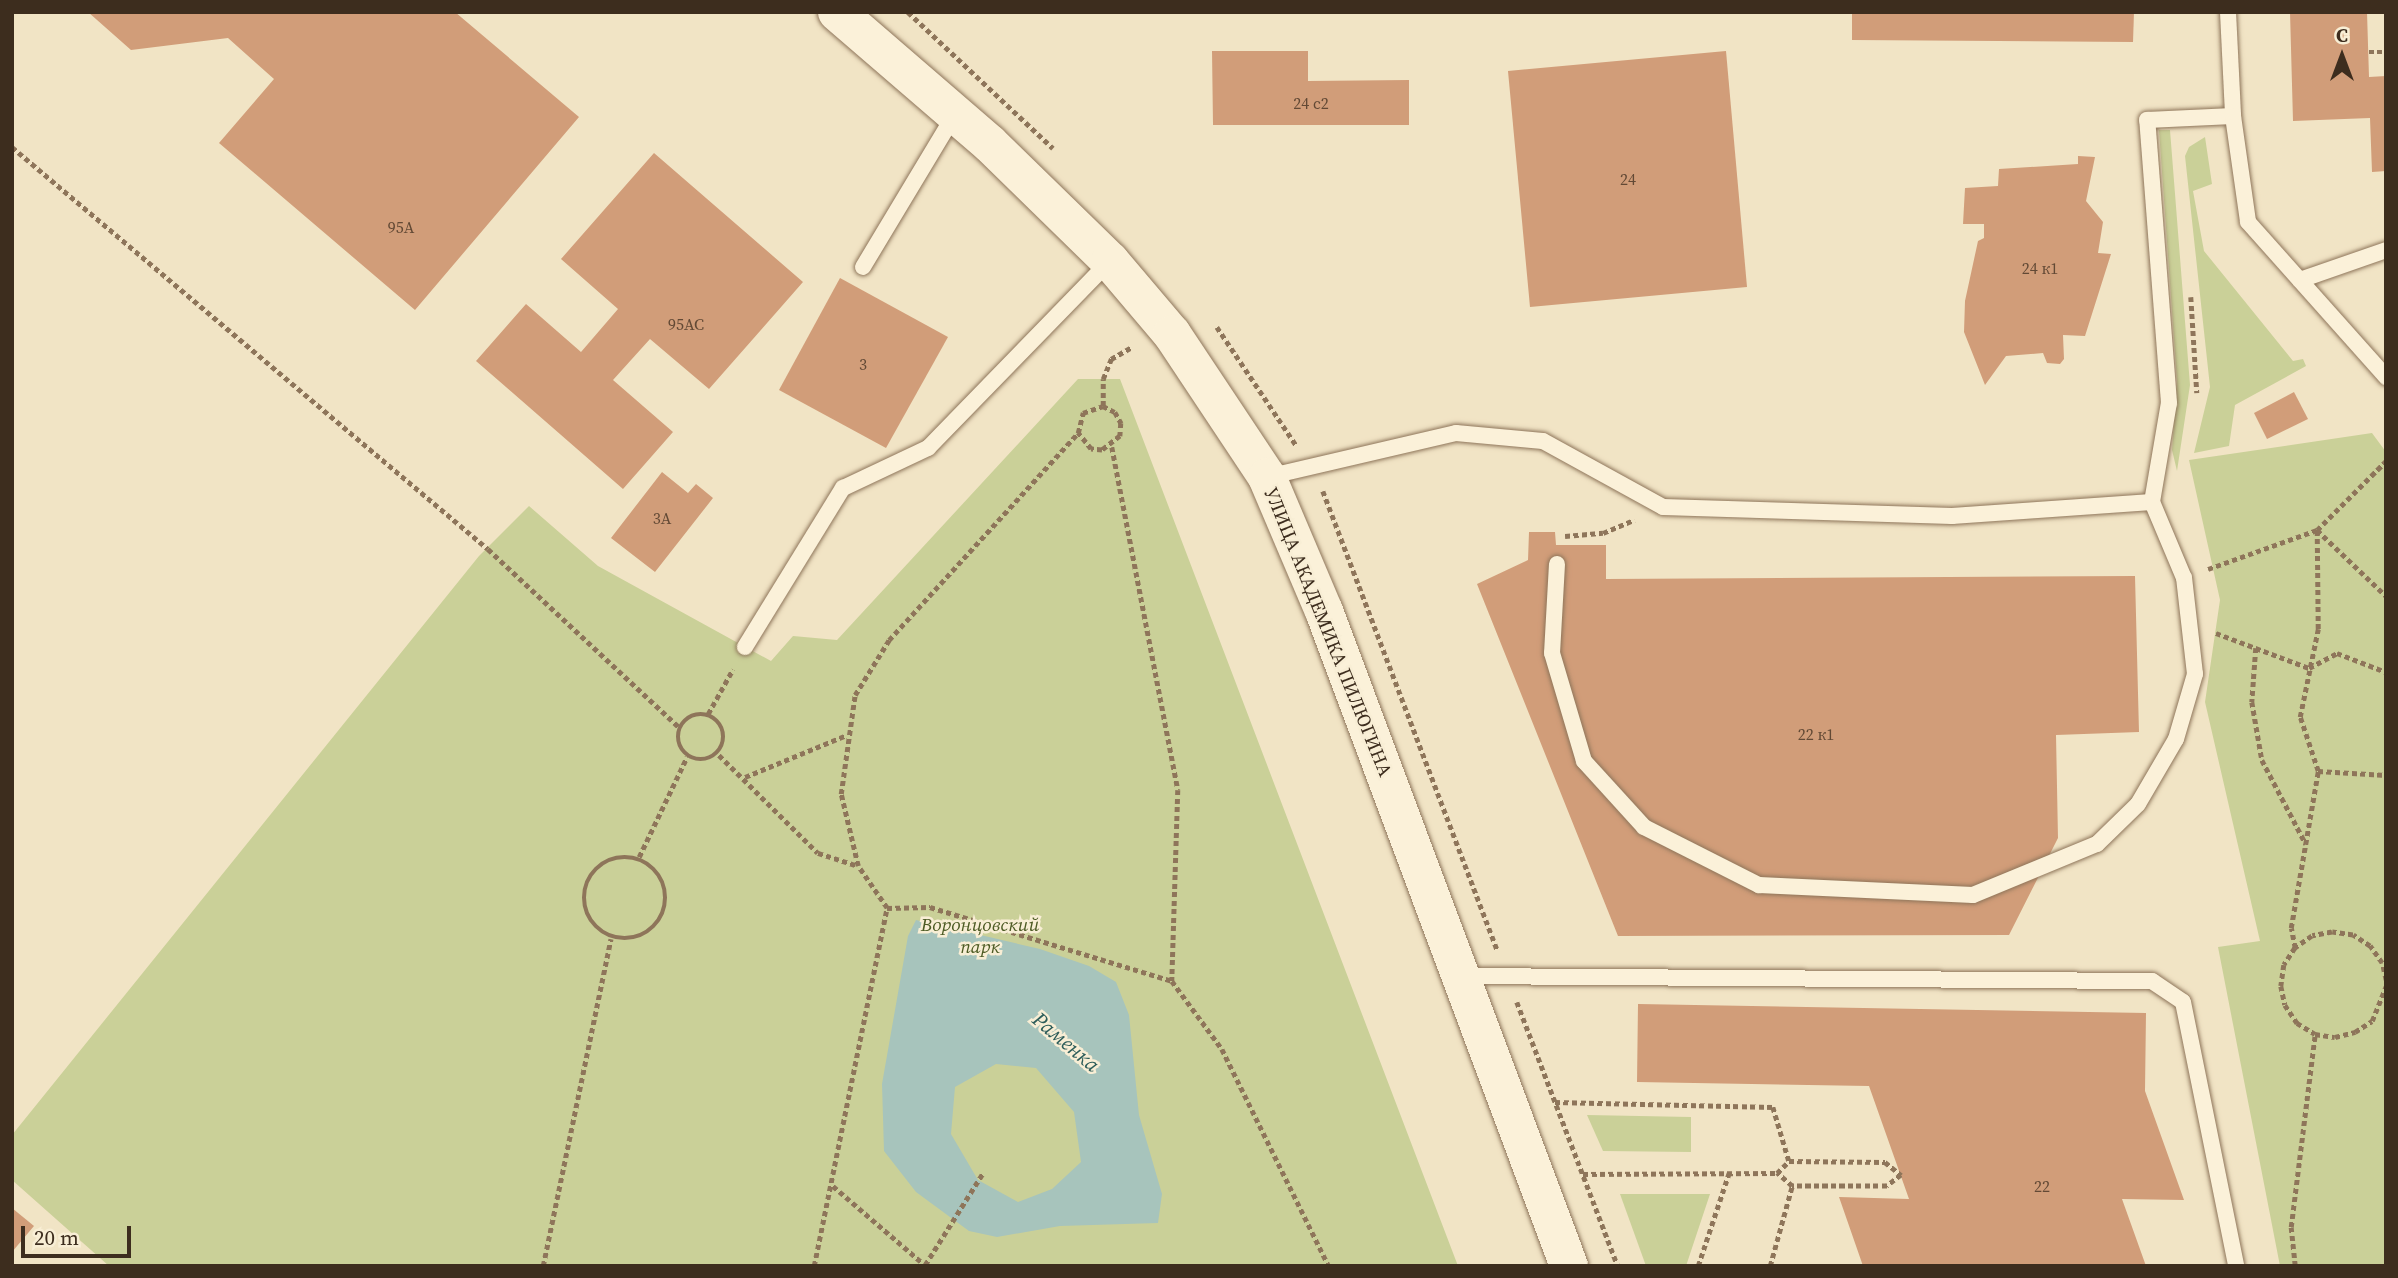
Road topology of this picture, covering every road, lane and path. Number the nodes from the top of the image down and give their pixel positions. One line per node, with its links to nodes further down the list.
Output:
1 (837, 12): 5 (street, УЛИЦА АКАДЕМИКА ПИЛЮГИНА)
2 (2228, 12): 6 (lane)
3 (2369, 52): 4 (path)
4 (2386, 52)
5 (955, 114): 9 (street, УЛИЦА АКАДЕМИКА ПИЛЮГИНА); 10 (lane)
6 (2233, 116): 11 (lane); 19 (lane)
7 (12, 147): 32 (path)
8 (2386, 250): 11 (lane)
9 (1110, 261): 18 (street, УЛИЦА АКАДЕМИКА ПИЛЮГИНА); 27 (lane)
10 (863, 268)
11 (2300, 281): 13 (lane)
12 (1143, 343): 14 (path)
13 (2386, 377)
14 (1103, 406): 15 (path); 16 (path)
15 (1078, 433): 16 (path); 33 (path)
16 (1112, 447): 47 (path)
17 (2386, 461): 20 (path)
18 (1267, 477): 19 (lane); 45 (street, УЛИЦА АКАДЕМИКА ПИЛЮГИНА)
19 (2152, 502): 24 (lane)
20 (2317, 530): 24 (path); 25 (path); 29 (path)
21 (1603, 533): 22 (path)
22 (1560, 537)
23 (1557, 565): 26 (lane)
24 (2184, 578): 26 (lane)
25 (2386, 596)
26 (2189, 622): 28 (path)
27 (745, 647): 31 (path)
28 (2256, 648): 29 (path); 39 (path)
29 (2309, 668): 30 (path); 36 (path)
30 (2386, 672)
31 (708, 714): 32 (path); 34 (path)
32 (679, 727): 35 (path)
33 (847, 736): 38 (path); 41 (path)
34 (719, 755): 35 (path); 38 (path)
35 (687, 757): 40 (path)
36 (2318, 771): 37 (path); 39 (path)
37 (2386, 775)
38 (745, 777): 41 (path)
39 (2306, 844): 44 (path)
40 (639, 857): 43 (path); 43 (path)
41 (859, 866): 42 (path)
42 (887, 908): 47 (path); 56 (path)
43 (611, 939): 59 (path)
44 (2295, 948): 46 (path); 49 (path)
45 (1460, 976): 62 (street, УЛИЦА АКАДЕМИКА ПИЛЮГИНА); 65 (lane)
46 (2386, 980)
47 (1172, 981): 61 (path)
48 (2386, 987): 49 (path)
49 (2315, 1034): 66 (path)
50 (1555, 1102): 51 (path)
51 (1789, 1161): 54 (path); 57 (path)
52 (983, 1173): 58 (path)
53 (1729, 1173): 54 (path); 55 (path); 63 (path)
54 (1777, 1173): 57 (path)
55 (1583, 1174)
56 (832, 1185): 58 (path); 60 (path)
57 (1792, 1186): 64 (path)
58 (925, 1265)
59 (543, 1266)
60 (814, 1266)
61 (1329, 1266)
62 (1569, 1266)
63 (1698, 1266)
64 (1770, 1266)
65 (2236, 1266)
66 (2295, 1266)

